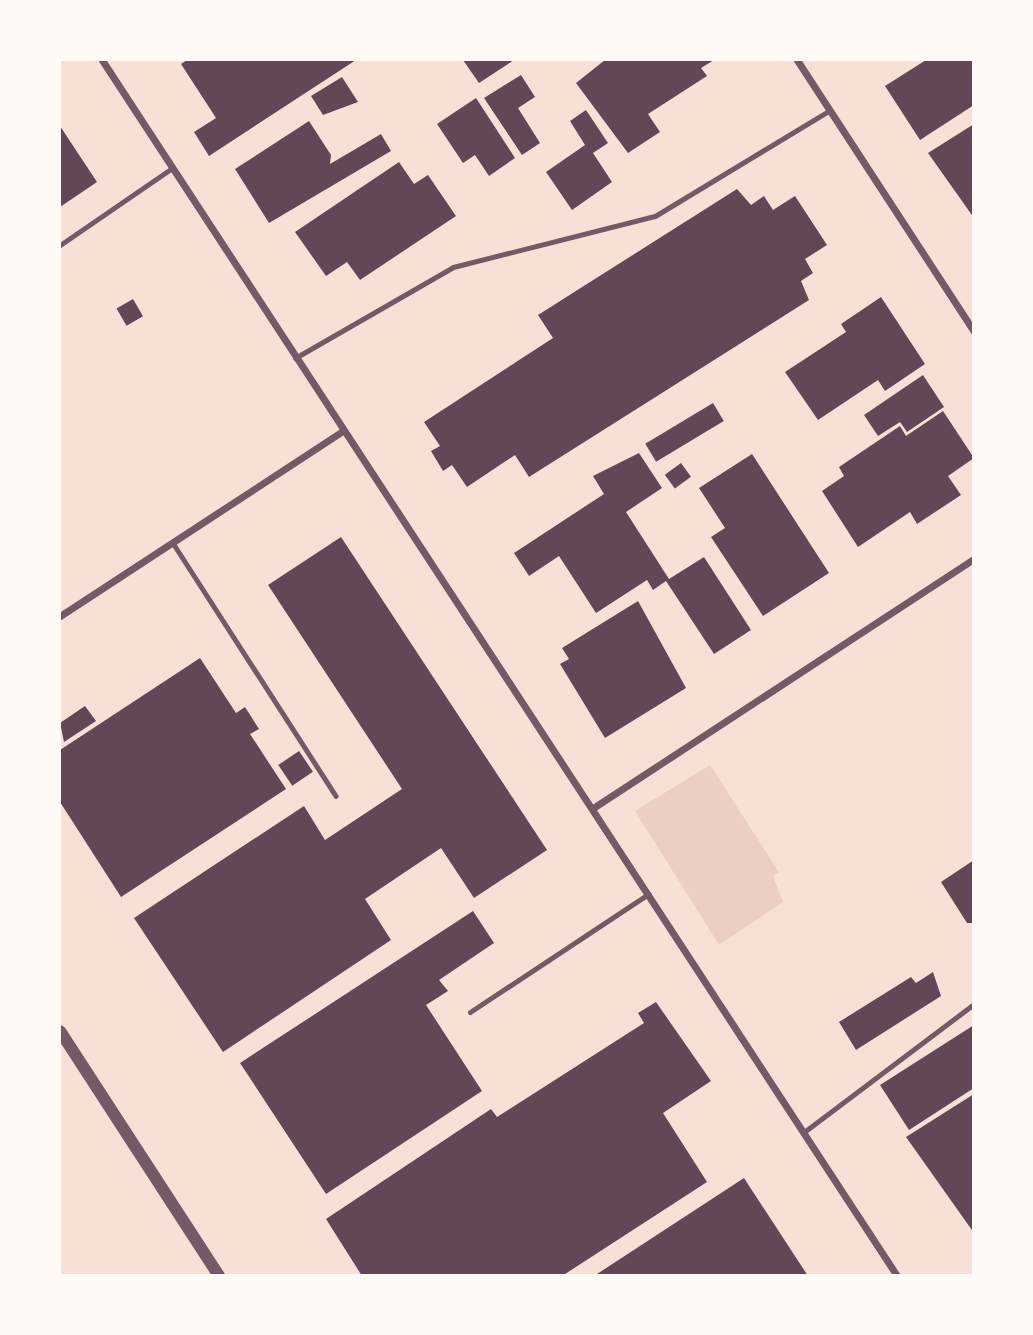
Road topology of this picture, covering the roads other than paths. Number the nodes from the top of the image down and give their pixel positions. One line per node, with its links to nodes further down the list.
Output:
1 (102, 60): 4 (street)
2 (797, 60): 3 (street)
3 (830, 110): 6 (street); 7 (lane)
4 (172, 168): 5 (lane); 7 (street)
5 (60, 245)
6 (974, 332)
7 (295, 358): 8 (street)
8 (343, 431): 9 (street); 13 (street)
9 (172, 542): 11 (street); 12 (lane)
10 (974, 559): 13 (street)
11 (60, 615)
12 (336, 796)
13 (593, 808): 14 (street)
14 (648, 894): 16 (lane); 18 (street)
15 (974, 1004): 18 (lane)
16 (470, 1012)
17 (60, 1031): 19 (street)
18 (804, 1132): 20 (street)
19 (219, 1276)
20 (897, 1276)

